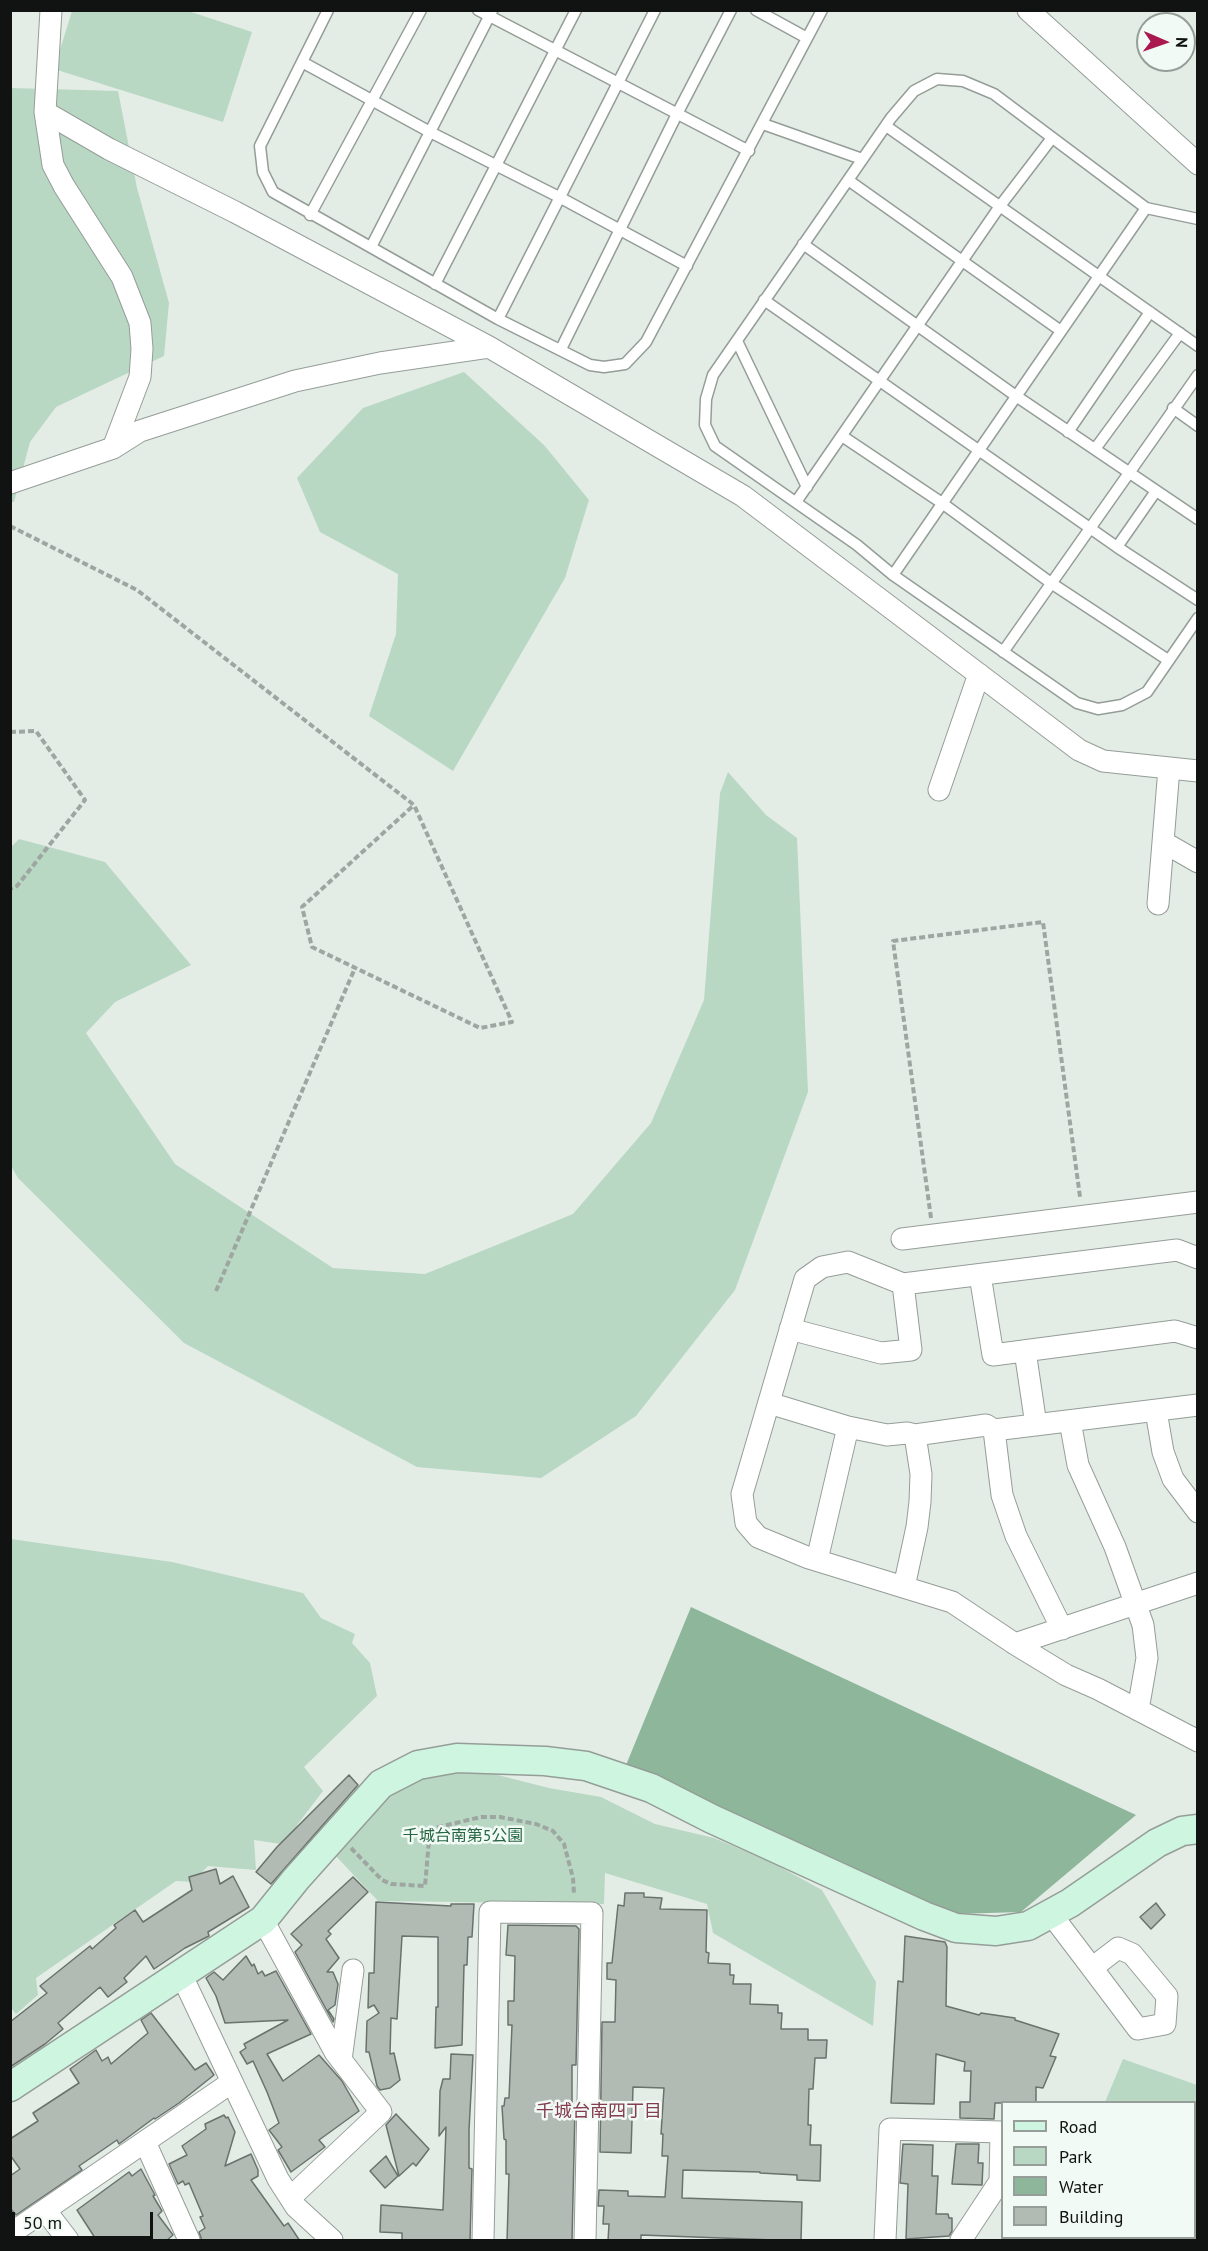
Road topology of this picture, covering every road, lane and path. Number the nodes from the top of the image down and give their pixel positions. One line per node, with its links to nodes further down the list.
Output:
1 (51, 10): 17 (street)
2 (328, 10): 14 (lane)
3 (421, 10): 16 (lane)
4 (478, 10): 11 (lane)
5 (576, 10): 13 (lane)
6 (655, 10): 15 (lane)
7 (731, 10): 18 (lane)
8 (756, 10): 12 (lane)
9 (822, 10): 12 (lane)
10 (1028, 10): 25 (street)
11 (490, 14): 13 (lane); 21 (lane)
12 (807, 38): 19 (lane)
13 (554, 52): 15 (lane); 26 (lane)
14 (302, 62): 16 (lane); 31 (lane)
15 (616, 84): 18 (lane); 28 (lane)
16 (372, 100): 21 (lane); 31 (lane)
17 (45, 112): 48 (street); 57 (street)
18 (677, 114): 23 (lane); 33 (lane)
19 (763, 124): 23 (lane); 24 (lane)
20 (886, 126): 22 (lane); 24 (lane); 29 (lane)
21 (430, 132): 26 (lane); 35 (lane)
22 (1052, 138): 29 (lane); 30 (lane)
23 (749, 151): 37 (lane)
24 (862, 159): 27 (lane)
25 (1197, 164)
26 (496, 166): 28 (lane); 39 (lane)
27 (848, 180): 34 (lane); 36 (lane)
28 (559, 197): 33 (lane); 42 (lane)
29 (1000, 206): 36 (lane); 38 (lane)
30 (1146, 208): 32 (lane); 38 (lane)
31 (310, 215): 35 (lane)
32 (1197, 219)
33 (620, 230): 37 (lane); 49 (lane)
34 (803, 244): 40 (lane); 43 (lane)
35 (371, 247): 39 (lane)
36 (963, 260): 43 (lane); 44 (lane)
37 (687, 266): 49 (lane)
38 (1100, 275): 41 (lane); 44 (lane)
39 (435, 284): 42 (lane)
40 (765, 300): 46 (lane); 51 (lane)
41 (1150, 312): 45 (lane); 55 (lane)
42 (498, 319): 49 (lane)
43 (918, 326): 51 (lane); 52 (lane)
44 (1061, 331): 52 (lane)
45 (1180, 333): 47 (lane); 59 (lane)
46 (737, 341): 62 (lane); 64 (lane)
47 (1197, 346)
48 (489, 347): 57 (street); 76 (street)
49 (561, 349)
50 (1197, 375): 53 (lane)
51 (881, 381): 56 (lane); 58 (lane)
52 (1016, 396): 55 (lane); 58 (lane)
53 (1173, 408): 54 (lane); 60 (lane)
54 (1197, 426)
55 (1068, 432): 59 (lane)
56 (842, 436): 62 (lane); 65 (lane)
57 (113, 448): 61 (street)
58 (979, 449): 65 (lane); 68 (lane)
59 (1095, 449): 60 (lane)
60 (1128, 472): 63 (lane); 68 (lane)
61 (10, 483)
62 (807, 487): 64 (lane)
63 (1156, 491): 66 (lane); 69 (lane)
64 (796, 502): 70 (lane)
65 (942, 503): 70 (lane); 71 (lane)
66 (1197, 519)
67 (10, 526): 81 (path)
68 (1090, 527): 69 (lane); 71 (lane)
69 (1117, 547): 72 (lane)
70 (893, 575): 74 (lane)
71 (1051, 583): 74 (lane); 75 (lane)
72 (1197, 600)
73 (1197, 618): 75 (lane)
74 (1003, 652): 75 (lane)
75 (1168, 660)
76 (979, 674): 78 (street); 80 (street)
77 (10, 732): 84 (path)
78 (1169, 768): 79 (street); 82 (street)
79 (1197, 771)
80 (939, 790)
81 (414, 805): 86 (path); 86 (path)
82 (1163, 842): 83 (street); 85 (street)
83 (1197, 862)
84 (10, 889)
85 (1158, 904)
86 (355, 968): 94 (path)
87 (1197, 1202): 88 (street)
88 (1083, 1216): 89 (street); 89 (path)
89 (933, 1235): 90 (street)
90 (902, 1239)
91 (1197, 1258): 92 (street)
92 (980, 1275): 93 (street); 97 (street)
93 (903, 1284): 95 (street); 95 (street)
94 (216, 1291)
95 (790, 1329): 98 (street)
96 (1197, 1338): 97 (street)
97 (1025, 1351): 102 (street)
98 (769, 1403): 103 (street); 107 (street)
99 (1197, 1405): 100 (street)
100 (1156, 1411): 101 (street); 106 (street)
101 (1070, 1421): 102 (street); 110 (street)
102 (1036, 1425): 104 (street)
103 (848, 1426): 105 (street); 107 (street)
104 (994, 1430): 105 (street); 111 (street)
105 (915, 1434): 109 (street)
106 (1197, 1512)
107 (818, 1560): 109 (street)
108 (1197, 1583): 110 (street)
109 (904, 1587): 112 (street)
110 (1135, 1604): 111 (street); 113 (street)
111 (1062, 1629): 112 (street)
112 (1015, 1644): 113 (street)
113 (1138, 1710): 114 (street)
114 (1197, 1741)
115 (1197, 1829): 118 (street)
116 (336, 1833): 117 (path); 118 (street); 119 (street)
117 (575, 1913): 133 (street); 134 (street)
118 (1051, 1914): 120 (street)
119 (263, 1920): 122 (street); 123 (street)
120 (1092, 1968)
121 (353, 1970): 123 (street)
122 (181, 1974): 124 (street); 125 (street)
123 (341, 2060): 127 (street)
124 (232, 2082): 126 (street); 127 (street)
125 (10, 2087)
126 (145, 2142): 128 (street); 131 (street)
127 (290, 2198): 132 (street)
128 (45, 2210): 129 (street); 130 (street)
129 (10, 2234)
130 (68, 2241)
131 (189, 2241)
132 (332, 2241)
133 (483, 2241)
134 (585, 2241)
135 (885, 2241): 136 (street)
136 (961, 2241)

